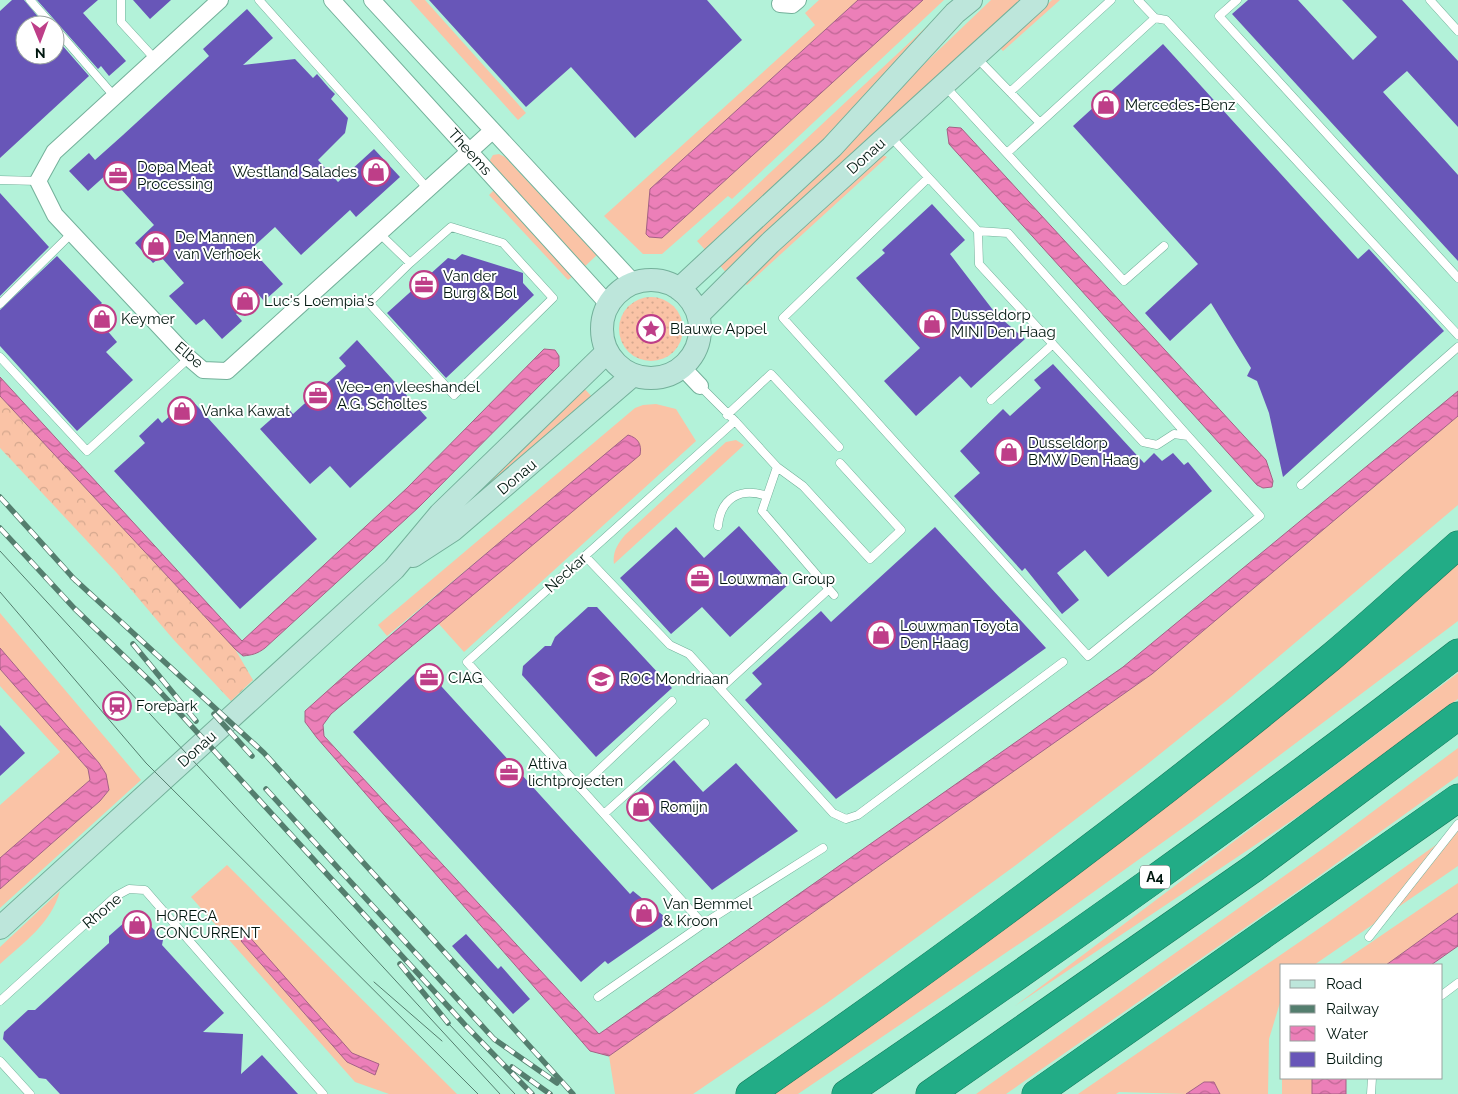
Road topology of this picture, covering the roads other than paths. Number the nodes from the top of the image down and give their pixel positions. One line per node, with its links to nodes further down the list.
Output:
1 (30, 0): 15 (lane)
2 (121, 0): 20 (lane)
3 (220, 0): 20 (street)
4 (258, 0): 32 (lane)
5 (332, 0): 27 (street, Theems)
6 (372, 0): 25 (street, Theems)
7 (798, 0): 14 (street)
8 (971, 0): 40 (main road, Donau)
9 (1037, 0): 19 (main road, Donau)
10 (1111, 0): 22 (lane)
11 (1138, 0): 16 (lane)
12 (1237, 0): 38 (lane)
13 (1430, 0): 17 (lane)
14 (780, 4)
15 (43, 15)
16 (1155, 18): 24 (lane); 44 (lane)
17 (1458, 31)
18 (65, 40): 23 (lane)
19 (976, 56): 21 (main road, Donau); 22 (lane)
20 (155, 59): 23 (street)
21 (944, 85): 26 (main road, Donau); 28 (lane)
22 (1010, 92): 24 (lane)
23 (114, 96): 31 (street)
24 (1040, 123): 28 (lane)
25 (492, 131): 27 (street, Elbe); 39 (street, Theems)
26 (889, 135): 29 (lane); 43 (main road, Donau)
27 (469, 151): 32 (street, Elbe); 42 (street, Theems)
28 (1007, 153): 36 (lane)
29 (928, 178): 33 (lane); 56 (lane)
30 (0, 180): 31 (lane)
31 (38, 181): 34 (street, Elbe)
32 (428, 189): 35 (street, Elbe)
33 (978, 231): 45 (lane); 56 (lane)
34 (72, 233): 41 (lane); 49 (street, Elbe)
35 (379, 233): 37 (lane); 49 (street, Elbe)
36 (1164, 246)
37 (410, 263): 37 (lane)
38 (1458, 278)
39 (634, 283): 40 (main road); 42 (main road)
40 (679, 289): 43 (main road)
41 (0, 304)
42 (608, 304): 47 (main road)
43 (698, 315): 50 (main road)
44 (1458, 335)
45 (1053, 344): 53 (lane); 56 (lane)
46 (1458, 347): 60 (lane)
47 (607, 352): 51 (main road); 65 (main road, Donau)
48 (0, 358): 49 (lane)
49 (189, 358)
50 (682, 367): 51 (main road); 52 (street)
51 (633, 375): 65 (main road, Donau)
52 (700, 386): 54 (lane)
53 (990, 400)
54 (727, 415): 55 (lane); 57 (lane)
55 (735, 421): 59 (lane); 64 (lane, Neckar)
56 (1188, 436)
57 (839, 447)
58 (840, 463): 59 (lane)
59 (777, 467): 61 (lane)
60 (1301, 485)
61 (767, 496): 62 (lane); 68 (lane)
62 (718, 526)
63 (1458, 545): 88 (highway)
64 (585, 556): 68 (lane); 72 (lane, Neckar)
65 (394, 569): 78 (main road, Donau)
66 (1458, 653): 89 (highway, A4)
67 (1063, 662): 68 (lane)
68 (721, 688)
69 (672, 701): 72 (lane)
70 (1458, 716): 90 (highway)
71 (705, 723): 74 (lane)
72 (580, 788): 74 (lane, Neckar)
73 (1458, 798): 91 (highway)
74 (604, 814): 77 (lane, Neckar)
75 (1458, 824): 79 (lane)
76 (823, 848): 77 (lane)
77 (703, 924): 82 (lane)
78 (0, 928)
79 (1369, 937)
80 (1458, 983): 81 (lane)
81 (1443, 994)
82 (598, 997)
83 (0, 1001): 87 (lane, Rhone)
84 (0, 1061): 86 (lane)
85 (1372, 1079): 92 (lane)
86 (30, 1094)
87 (324, 1094)
88 (750, 1094)
89 (846, 1094)
90 (930, 1094)
91 (1036, 1094)
92 (1371, 1094)

